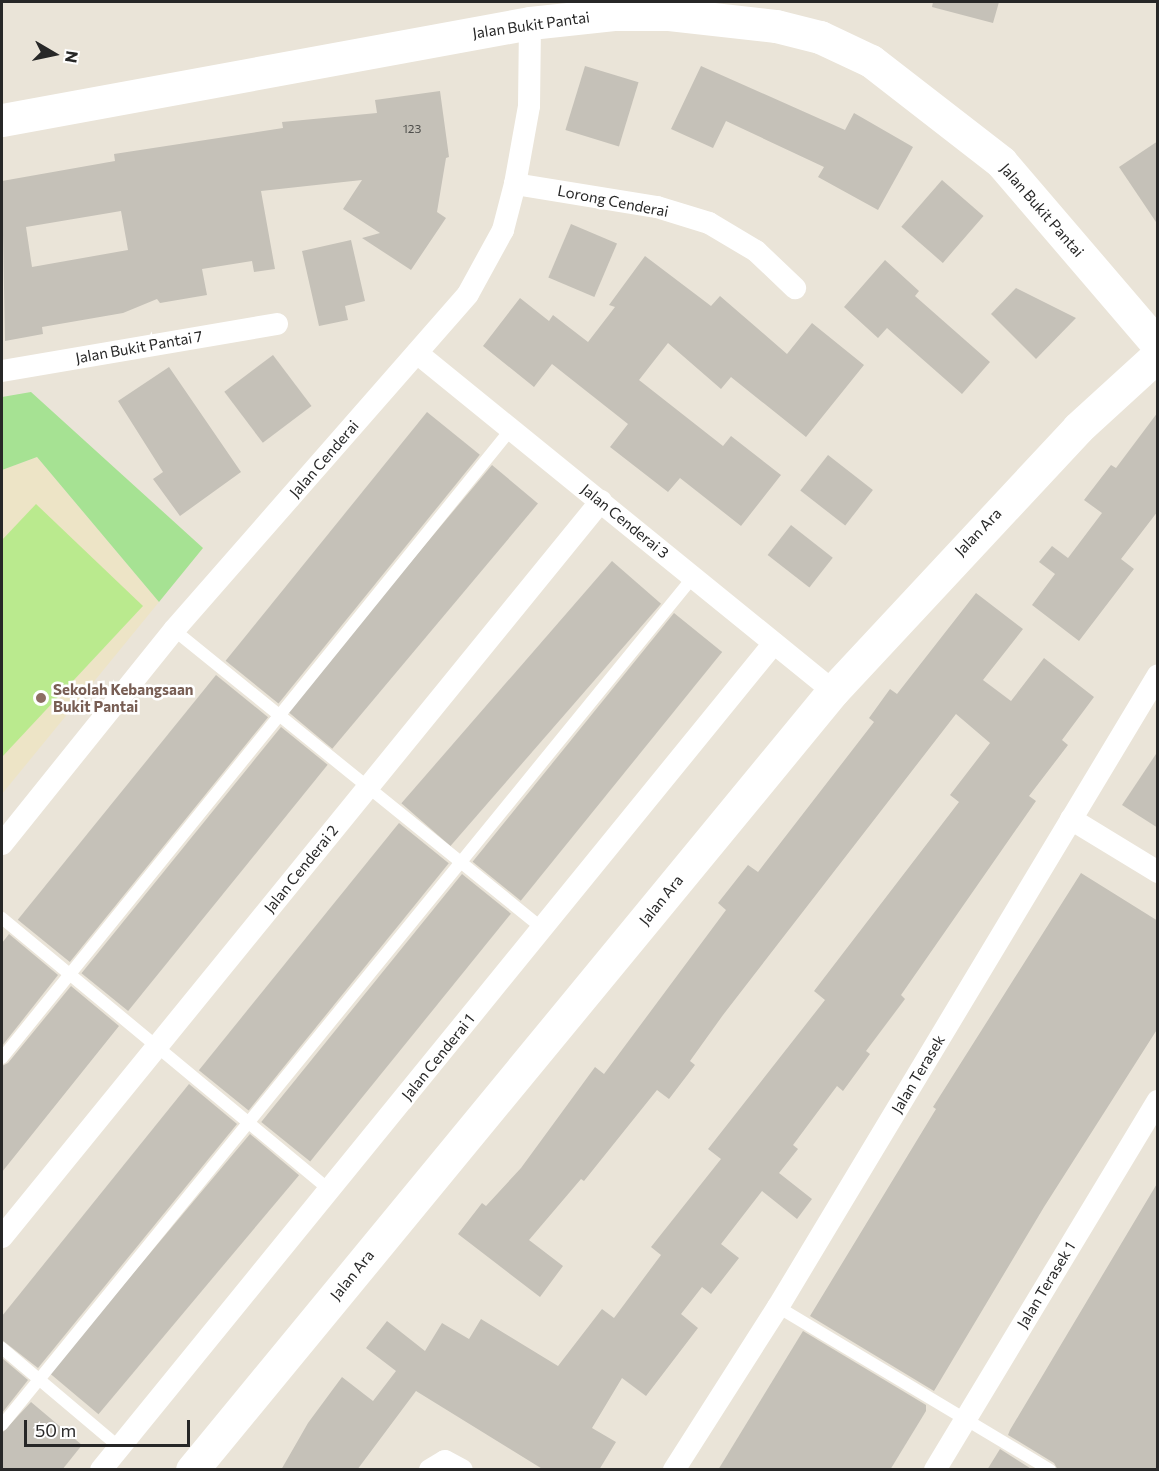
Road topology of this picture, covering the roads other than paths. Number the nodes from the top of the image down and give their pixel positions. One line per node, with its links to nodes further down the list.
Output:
1 (612, 8): 2 (street, Jalan Bukit Pantai); 7 (street, Jalan Bukit Pantai)
2 (530, 22): 3 (street, Jalan Bukit Pantai); 4 (street, Jalan Cenderai)
3 (2, 120)
4 (515, 184): 5 (street, Lorong Cenderai); 8 (street, Jalan Cenderai)
5 (795, 288)
6 (277, 324): 10 (street, Jalan Bukit Pantai 7)
7 (1158, 345)
8 (417, 353): 11 (street, Jalan Cenderai 3); 14 (street, Jalan Cenderai)
9 (1158, 355): 17 (street, Jalan Ara)
10 (2, 371)
11 (512, 428): 12 (street, Jalan Cenderai 3); 18 (lane)
12 (601, 501): 13 (street, Jalan Cenderai 3); 19 (street, Jalan Cenderai 2)
13 (693, 577): 15 (street, Jalan Cenderai 3); 22 (lane)
14 (174, 630): 18 (lane); 21 (street, Jalan Cenderai)
15 (774, 643): 17 (street, Jalan Cenderai 3); 25 (street, Jalan Cenderai 1)
16 (1158, 675): 20 (street, Jalan Terasek)
17 (833, 691): 40 (street, Jalan Ara)
18 (279, 715): 19 (lane); 26 (lane)
19 (368, 787): 22 (lane); 27 (street, Jalan Cenderai 2)
20 (1071, 819): 23 (street); 33 (street, Jalan Terasek)
21 (2, 844)
22 (461, 862): 25 (lane); 30 (lane)
23 (1158, 872)
24 (2, 918): 26 (lane)
25 (542, 927): 31 (street, Jalan Cenderai 1)
26 (70, 974): 27 (lane); 28 (lane)
27 (157, 1047): 30 (lane); 32 (street, Jalan Cenderai 2)
28 (2, 1058)
29 (1158, 1101): 36 (street, Jalan Terasek 1)
30 (248, 1122): 31 (lane); 35 (lane)
31 (330, 1190): 38 (street, Jalan Cenderai 1)
32 (2, 1237)
33 (778, 1307): 36 (lane); 43 (street, Jalan Terasek)
34 (2, 1348): 35 (lane)
35 (39, 1379): 37 (lane); 38 (lane)
36 (965, 1419): 44 (street, Jalan Terasek 1); 45 (lane)
37 (2, 1425)
38 (119, 1447): 39 (street, Jalan Cenderai 1)
39 (101, 1470)
40 (192, 1470)
41 (430, 1470): 42 (street)
42 (462, 1470)
43 (674, 1470)
44 (935, 1470)
45 (1050, 1470)

